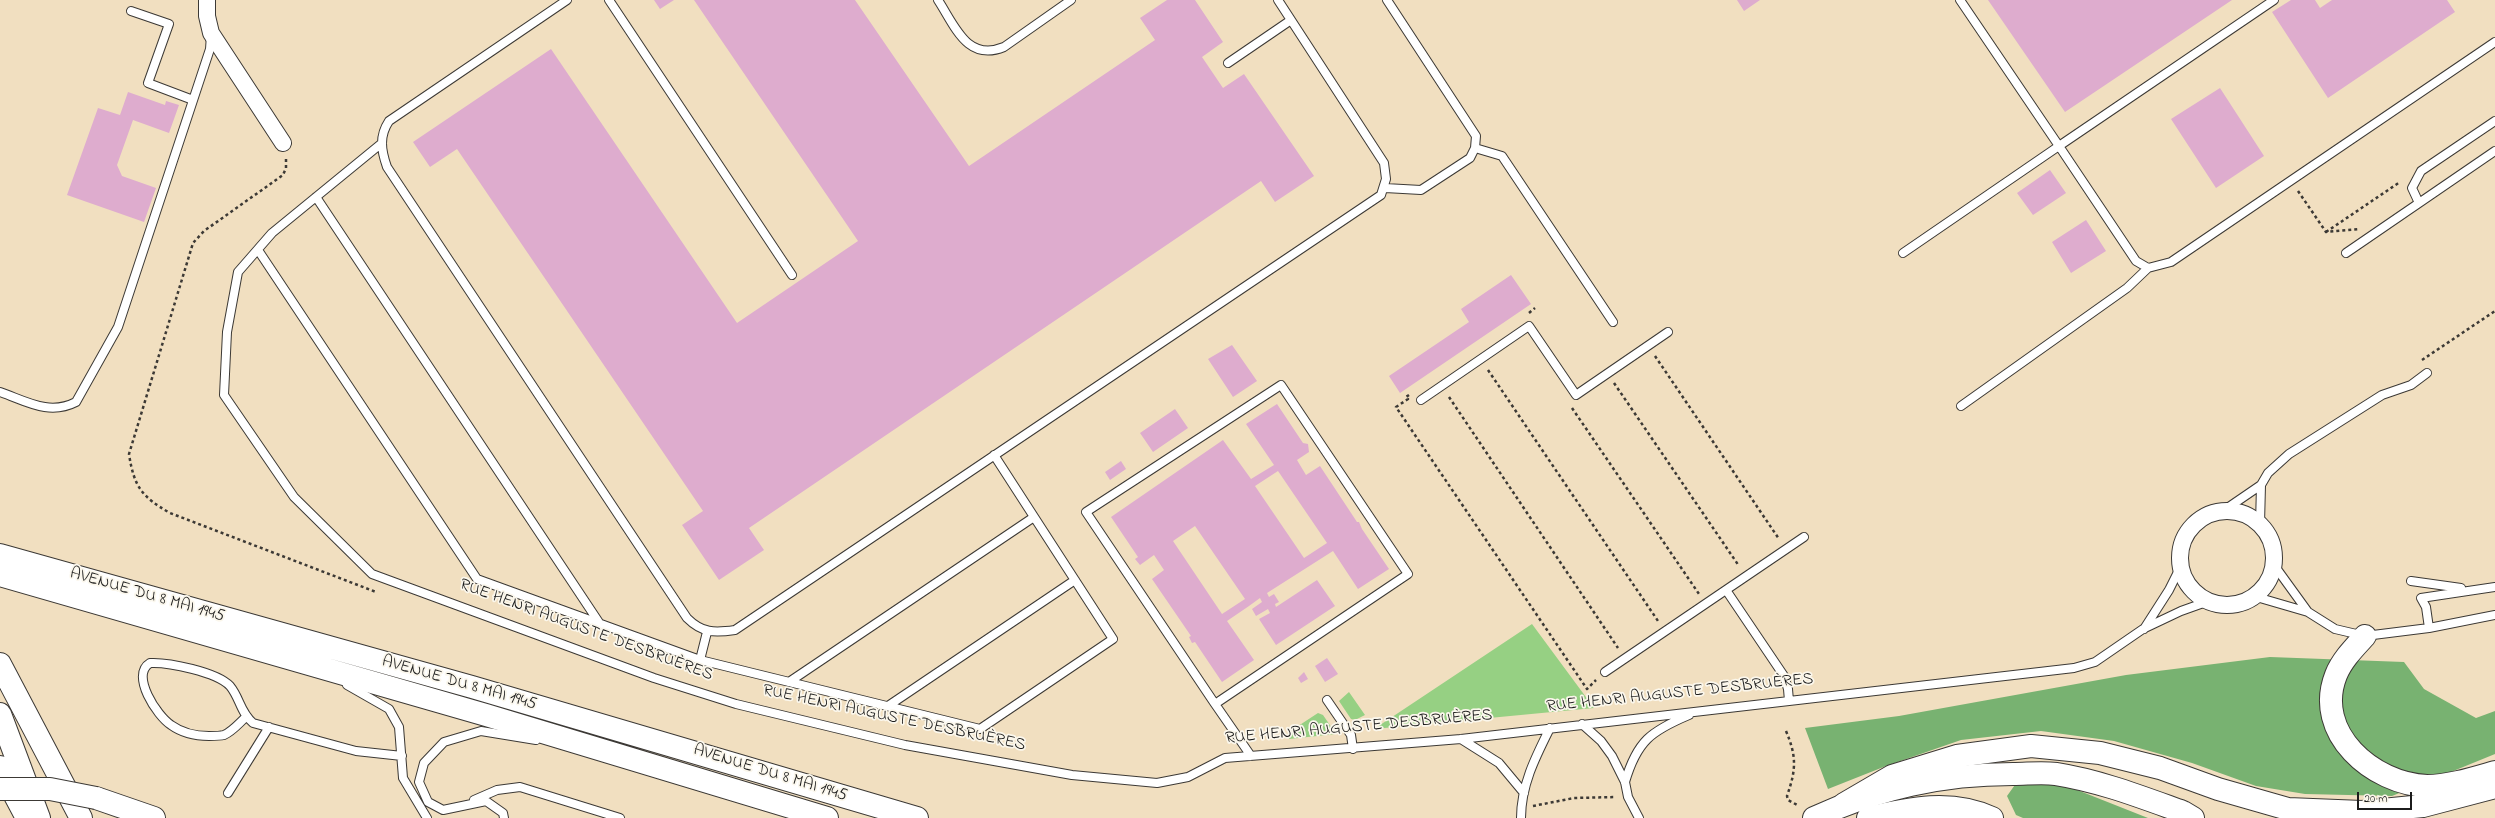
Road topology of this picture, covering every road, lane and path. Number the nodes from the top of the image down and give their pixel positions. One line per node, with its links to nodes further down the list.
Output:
1 (207, 0): 12 (street)
2 (567, 0): 18 (lane)
3 (609, 0): 31 (lane)
4 (938, 0): 5 (lane)
5 (1071, 0)
6 (1278, 0): 11 (lane)
7 (1387, 0): 20 (lane)
8 (1960, 0): 19 (lane)
9 (2274, 0): 19 (lane)
10 (131, 11): 15 (lane)
11 (1291, 20): 14 (lane); 23 (lane)
12 (211, 33): 15 (lane); 17 (street)
13 (2495, 42): 22 (lane)
14 (1228, 63)
15 (193, 100): 44 (lane)
16 (2495, 121): 25 (lane)
17 (283, 143)
18 (382, 143): 24 (lane, RUE HENRI AUGUSTE DESBRUÈRES); 74 (lane)
19 (2060, 146): 29 (lane); 30 (lane)
20 (1475, 148): 23 (lane); 34 (lane)
21 (2495, 151): 25 (lane)
22 (2291, 181): 26 (path); 30 (lane)
23 (1385, 188): 48 (lane)
24 (316, 197): 27 (lane, RUE HENRI AUGUSTE DESBRUÈRES); 70 (lane)
25 (2419, 203): 26 (lane)
26 (2366, 239): 28 (lane)
27 (258, 250): 70 (lane); 97 (lane, RUE HENRI AUGUSTE DESBRUÈRES)
28 (2346, 253)
29 (1903, 254)
30 (2148, 268): 47 (lane)
31 (792, 275)
32 (1535, 308): 35 (path)
33 (2495, 311): 39 (path)
34 (1613, 322)
35 (1521, 332): 38 (lane); 42 (lane)
36 (1668, 332): 37 (lane)
37 (1648, 346): 40 (lane); 54 (path)
38 (1481, 359): 43 (lane); 73 (path)
39 (2419, 362)
40 (1607, 373): 42 (lane); 59 (path)
41 (2427, 373): 49 (lane)
42 (1569, 385): 67 (path)
43 (1441, 386): 46 (lane); 77 (path)
44 (0, 392)
45 (1412, 393): 80 (path)
46 (1421, 400)
47 (1961, 406)
48 (994, 455): 51 (lane); 74 (lane)
49 (2261, 485): 50 (lane); 52 (lane)
50 (2223, 511): 52 (street, RUE HENRI AUGUSTE DESBRUÈRES); 57 (street, RUE HENRI AUGUSTE DESBRUÈRES)
51 (1034, 517): 60 (lane); 81 (lane)
52 (2260, 524): 56 (street, RUE HENRI AUGUSTE DESBRUÈRES)
53 (1804, 536): 54 (lane)
54 (1786, 549): 59 (lane)
55 (0, 555): 118 (main road, AVENUE DU 8 MAI 1945)
56 (2274, 565): 65 (street, RUE HENRI AUGUSTE DESBRUÈRES); 68 (lane)
57 (2181, 566): 66 (street, RUE HENRI AUGUSTE DESBRUÈRES); 72 (lane, RUE HENRI AUGUSTE DESBRUÈRES)
58 (0, 575): 76 (main road, AVENUE DU 8 MAI 1945)
59 (1746, 576): 64 (lane)
60 (1075, 580): 85 (lane); 85 (lane)
61 (2411, 582): 63 (lane)
62 (2495, 587): 63 (lane)
63 (2469, 589): 71 (lane)
64 (1726, 590): 67 (lane); 83 (lane)
65 (2253, 596): 66 (street, RUE HENRI AUGUSTE DESBRUÈRES); 68 (lane)
66 (2209, 601): 72 (lane, RUE HENRI AUGUSTE DESBRUÈRES)
67 (1705, 604): 73 (lane)
68 (2308, 612): 75 (lane)
69 (2495, 615): 71 (lane)
70 (600, 624): 78 (lane)
71 (2429, 628): 75 (lane)
72 (2143, 629): 83 (lane, RUE HENRI AUGUSTE DESBRUÈRES)
73 (1666, 631): 77 (lane)
74 (707, 632): 78 (lane)
75 (2365, 636): 99 (main road)
76 (280, 657): 94 (main road, AVENUE DU 8 MAI 1945); 96 (lane)
77 (1625, 658): 80 (lane)
78 (700, 660): 81 (lane)
79 (0, 664): 112 (main road)
80 (1605, 672)
81 (789, 682): 85 (lane)
82 (1327, 700): 95 (lane)
83 (1789, 701): 86 (lane, RUE HENRI AUGUSTE DESBRUÈRES)
84 (1215, 704): 84 (lane); 97 (lane)
85 (888, 706)
86 (1697, 712): 89 (lane, RUE HENRI AUGUSTE DESBRUÈRES); 100 (lane)
87 (0, 714): 111 (main road)
88 (246, 717): 88 (lane); 90 (lane)
89 (1582, 724): 91 (lane, RUE HENRI AUGUSTE DESBRUÈRES); 100 (lane)
90 (268, 727): 96 (lane); 103 (lane)
91 (1550, 728): 93 (lane, RUE HENRI AUGUSTE DESBRUÈRES); 104 (lane)
92 (1786, 731): 109 (path)
93 (1461, 739): 95 (lane, RUE HENRI AUGUSTE DESBRUÈRES); 104 (lane)
94 (574, 743): 107 (lane); 117 (main road, AVENUE DU 8 MAI 1945)
95 (1353, 749): 97 (lane, RUE HENRI AUGUSTE DESBRUÈRES)
96 (402, 756): 114 (lane)
97 (1250, 756)
98 (0, 767): 110 (main road)
99 (2495, 772)
100 (1626, 782): 105 (lane)
101 (2495, 787): 106 (main road)
102 (0, 789): 113 (main road, bridge)
103 (228, 793)
104 (1524, 793): 108 (lane)
105 (1628, 797): 108 (path); 120 (lane)
106 (1844, 804): 109 (main road); 125 (main road)
107 (463, 806): 115 (lane); 116 (lane)
108 (1521, 808): 119 (lane)
109 (1808, 813)
110 (28, 818)
111 (39, 818)
112 (82, 818)
113 (154, 818)
114 (427, 818)
115 (504, 818)
116 (620, 818)
117 (827, 818)
118 (917, 818)
119 (1521, 818)
120 (1639, 818)
121 (1861, 818): 124 (main road)
122 (1868, 818): 123 (main road)
123 (1992, 818)
124 (2160, 818)
125 (2193, 818)

